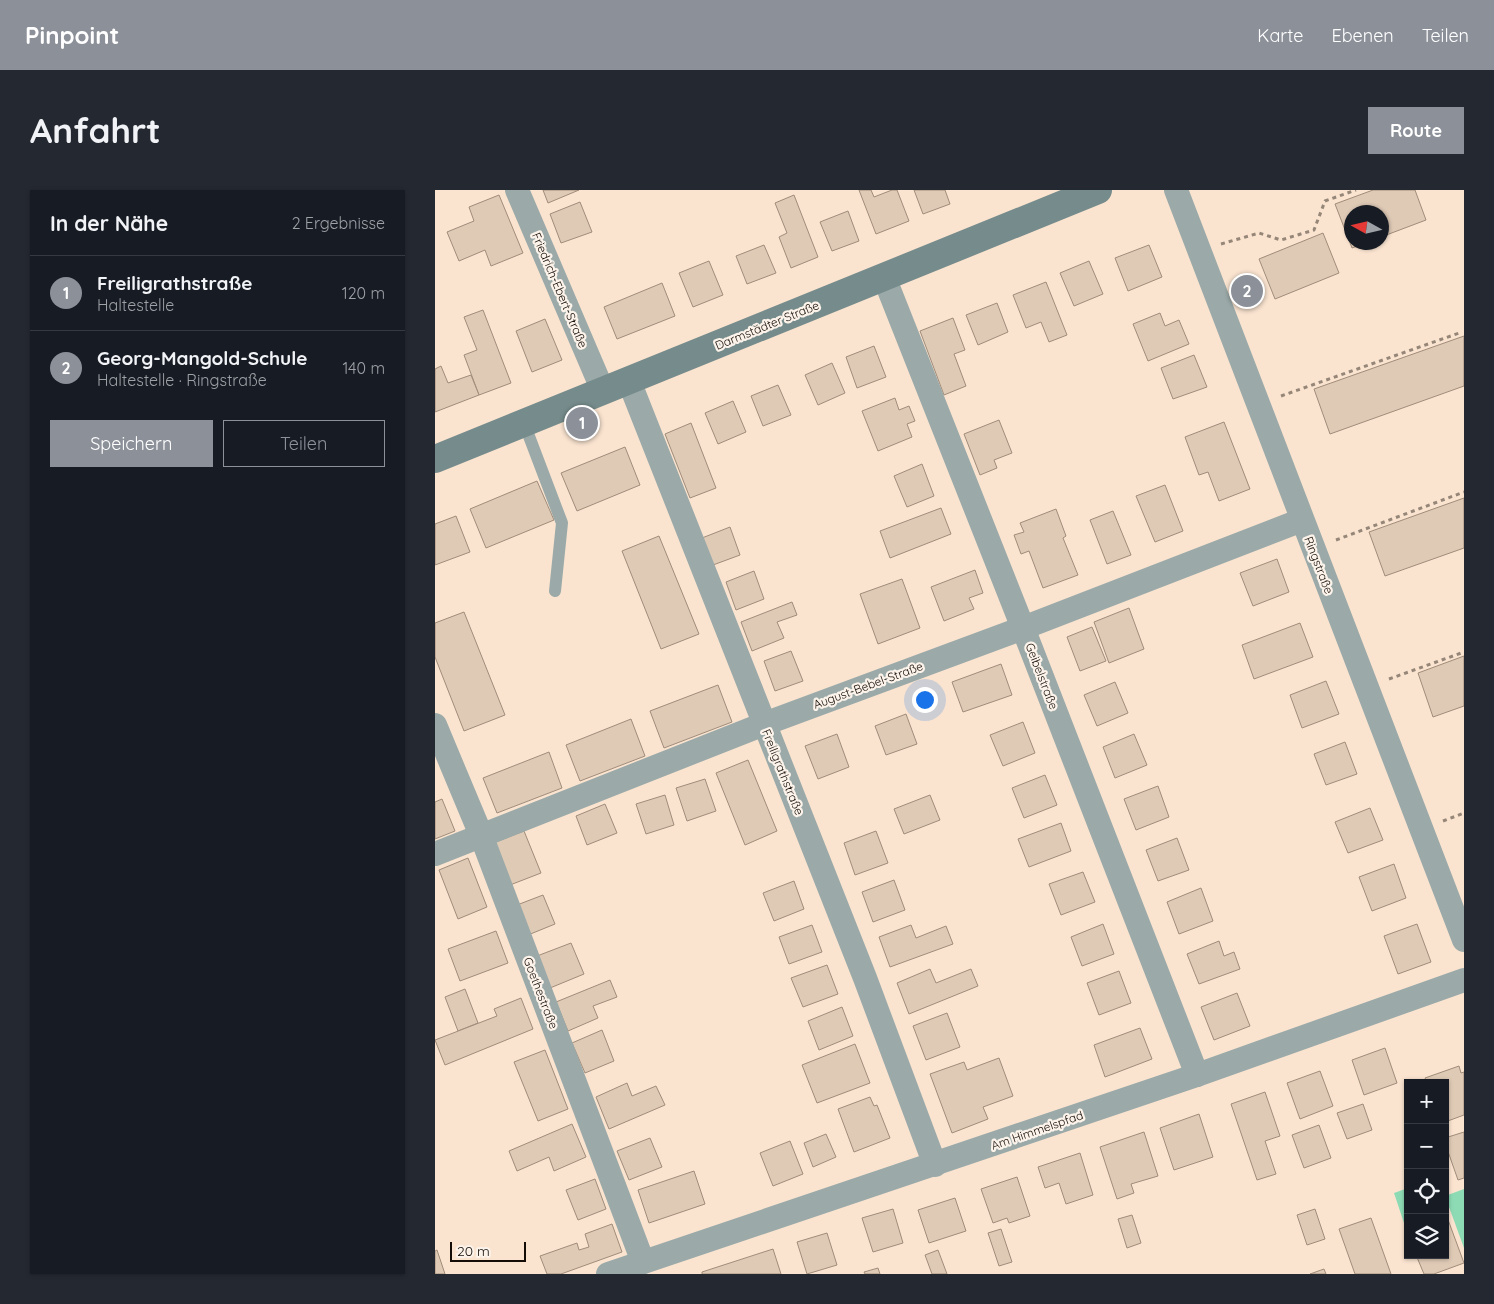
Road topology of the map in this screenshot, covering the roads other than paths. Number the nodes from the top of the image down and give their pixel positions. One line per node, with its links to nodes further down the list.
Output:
1 (517, 190): 6 (street, Friedrich-Ebert-Straße)
2 (1176, 190): 9 (street, Ringstraße)
3 (1092, 191): 4 (main road, Darmstädter Straße)
4 (885, 277): 5 (main road, Darmstädter Straße); 11 (street, Geibelstraße)
5 (629, 381): 6 (main road, Darmstädter Straße); 13 (street, Freiligrathstraße)
6 (603, 391): 7 (main road, Darmstädter Straße)
7 (524, 422): 8 (main road, Darmstädter Straße); 10 (lane)
8 (435, 459)
9 (1302, 520): 11 (street, August-Bebel-Straße); 16 (street, Ringstraße)
10 (555, 591)
11 (1023, 628): 13 (street, August-Bebel-Straße); 18 (street, Geibelstraße)
12 (435, 724): 14 (street, Goethestraße)
13 (764, 724): 14 (street, August-Bebel-Straße); 19 (street, Freiligrathstraße)
14 (481, 835): 15 (street, August-Bebel-Straße); 20 (street, Goethestraße)
15 (435, 854)
16 (1464, 940)
17 (1464, 980): 18 (street, Am Himmelspfad)
18 (1197, 1075): 19 (street, Am Himmelspfad)
19 (935, 1165): 20 (street, Am Himmelspfad)
20 (643, 1262): 21 (street, Am Himmelspfad)
21 (608, 1274)

